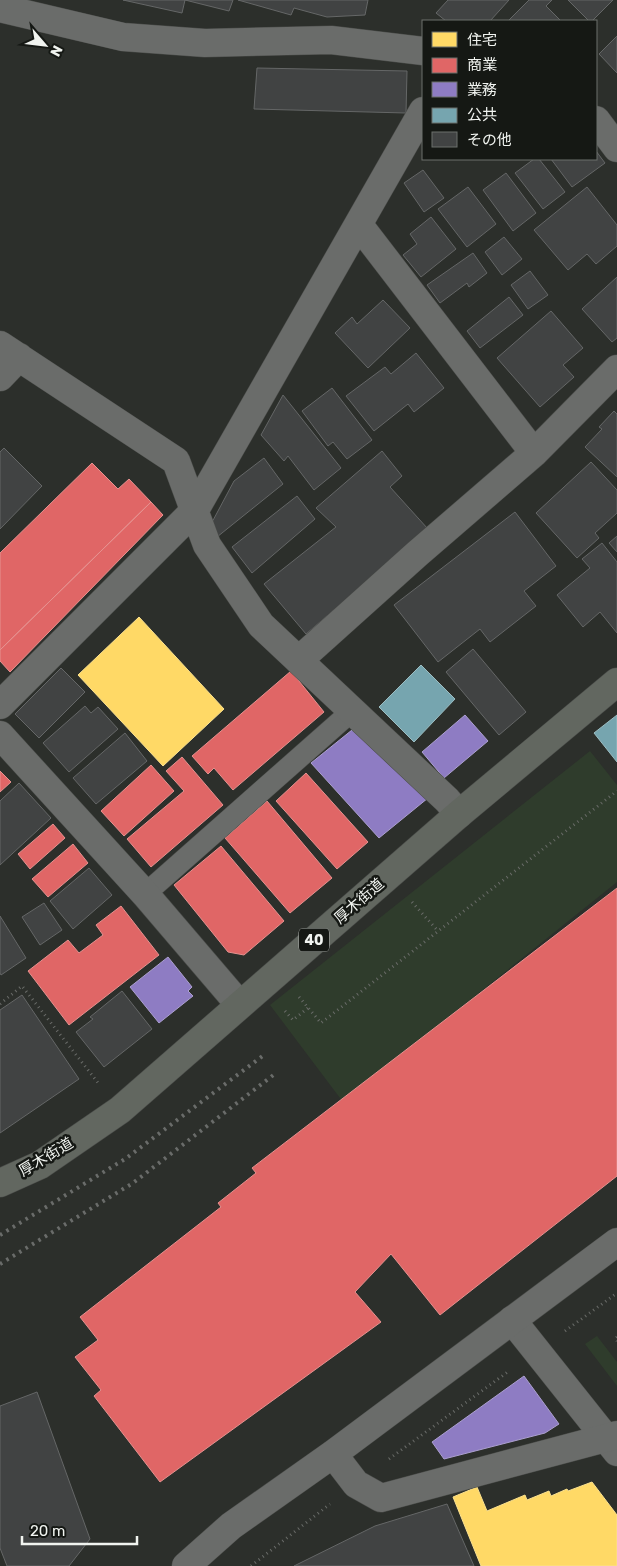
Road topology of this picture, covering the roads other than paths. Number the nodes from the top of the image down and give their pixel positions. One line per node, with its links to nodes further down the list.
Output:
1 (0, 8): 2 (street)
2 (422, 51)
3 (422, 113): 6 (street)
4 (597, 121): 5 (street)
5 (617, 148)
6 (359, 225): 10 (street); 11 (street)
7 (10, 351): 9 (street); 11 (street)
8 (617, 369): 10 (street)
9 (0, 378)
10 (534, 453): 12 (street)
11 (195, 510): 12 (street); 14 (street)
12 (299, 660): 15 (street)
13 (617, 682): 17 (main road, 厚木街道 / 40)
14 (0, 705)
15 (352, 710): 17 (street); 18 (lane)
16 (0, 735): 18 (street)
17 (459, 814): 19 (main road, 厚木街道 / 40)
18 (145, 894): 19 (street)
19 (239, 1004): 20 (main road, 厚木街道 / 40)
20 (0, 1183)
21 (617, 1242): 22 (street)
22 (512, 1320): 23 (street); 24 (street)
23 (613, 1441): 24 (street)
24 (333, 1454): 25 (street)
25 (186, 1566)

